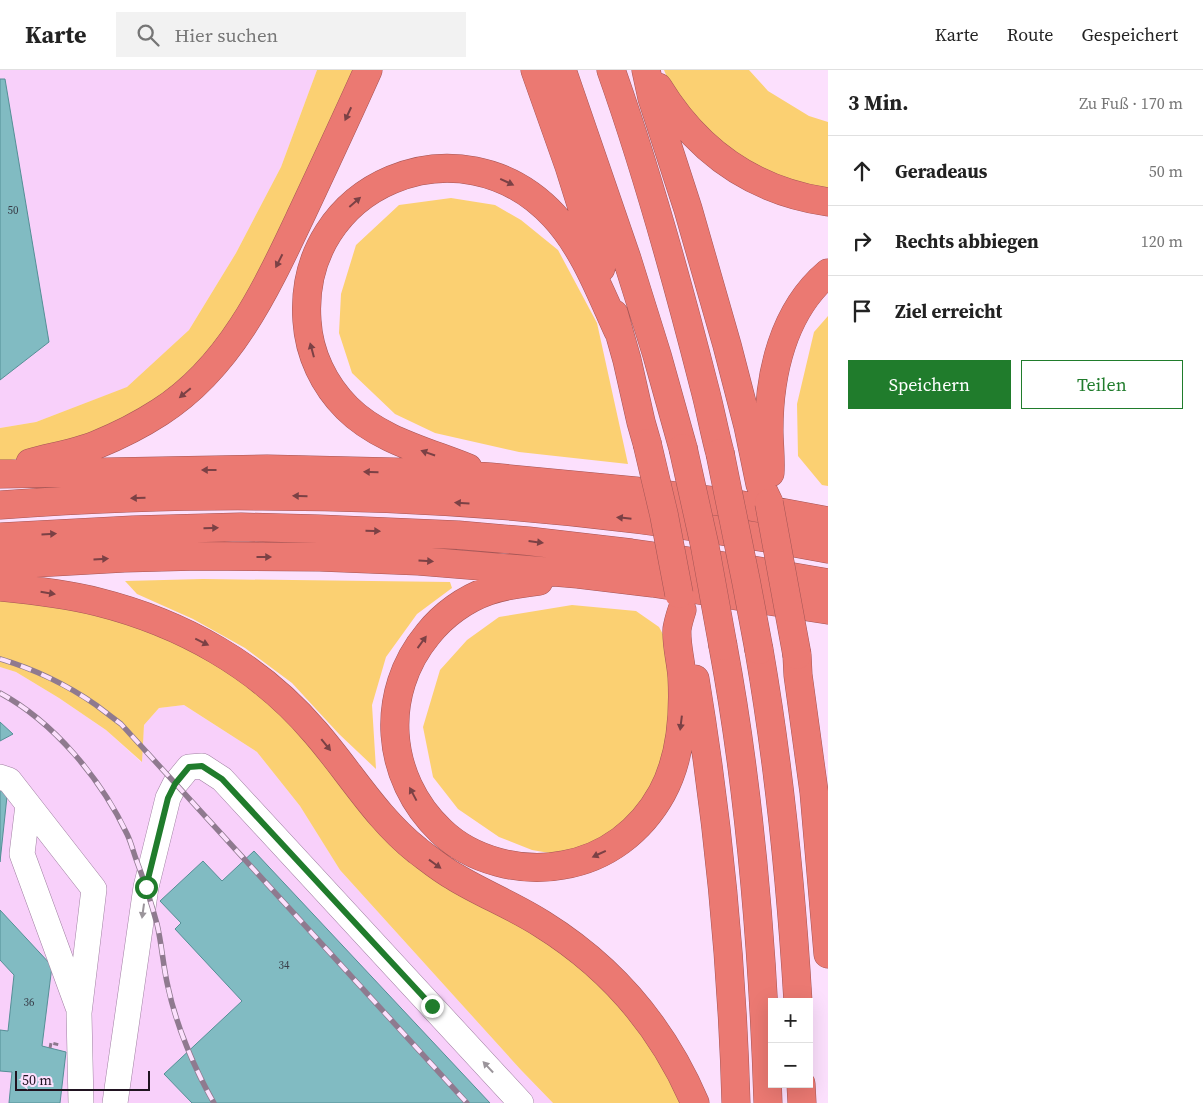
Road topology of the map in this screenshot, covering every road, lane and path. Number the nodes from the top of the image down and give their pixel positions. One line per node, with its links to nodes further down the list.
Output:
1 (368, 70): 10 (highway, one-way to 10)
2 (535, 70): 8 (highway)
3 (562, 70): 35 (highway, bridge)
4 (611, 70): 27 (highway, bridge)
5 (647, 70): 6 (highway); 9 (highway)
6 (828, 202)
7 (828, 273): 9 (highway)
8 (618, 331): 11 (highway, one-way to 8); 21 (highway, bridge)
9 (762, 458): 23 (highway, bridge)
10 (0, 473): 11 (highway, one-way to 10)
11 (490, 477): 13 (highway)
12 (0, 505): 15 (highway, one-way to 12)
13 (825, 520)
14 (0, 537): 18 (highway, one-way to 18)
15 (828, 549)
16 (0, 565): 17 (highway, one-way to 17)
17 (578, 574): 20 (highway); 21 (highway, one-way to 17)
18 (828, 583)
19 (0, 587): 33 (highway, one-way to 33)
20 (828, 610)
21 (683, 641): 34 (highway)
22 (0, 777): 24 (lane)
23 (814, 792): 25 (highway); 26 (highway)
24 (28, 805): 28 (lane); 28 (lane)
25 (828, 822)
26 (828, 954)
27 (798, 998)
28 (80, 1013): 30 (lane)
29 (801, 1088): 36 (highway)
30 (81, 1103)
31 (116, 1103): 32 (lane, one-way to 31)
32 (522, 1103)
33 (695, 1103)
34 (736, 1103)
35 (768, 1103)
36 (802, 1103)

